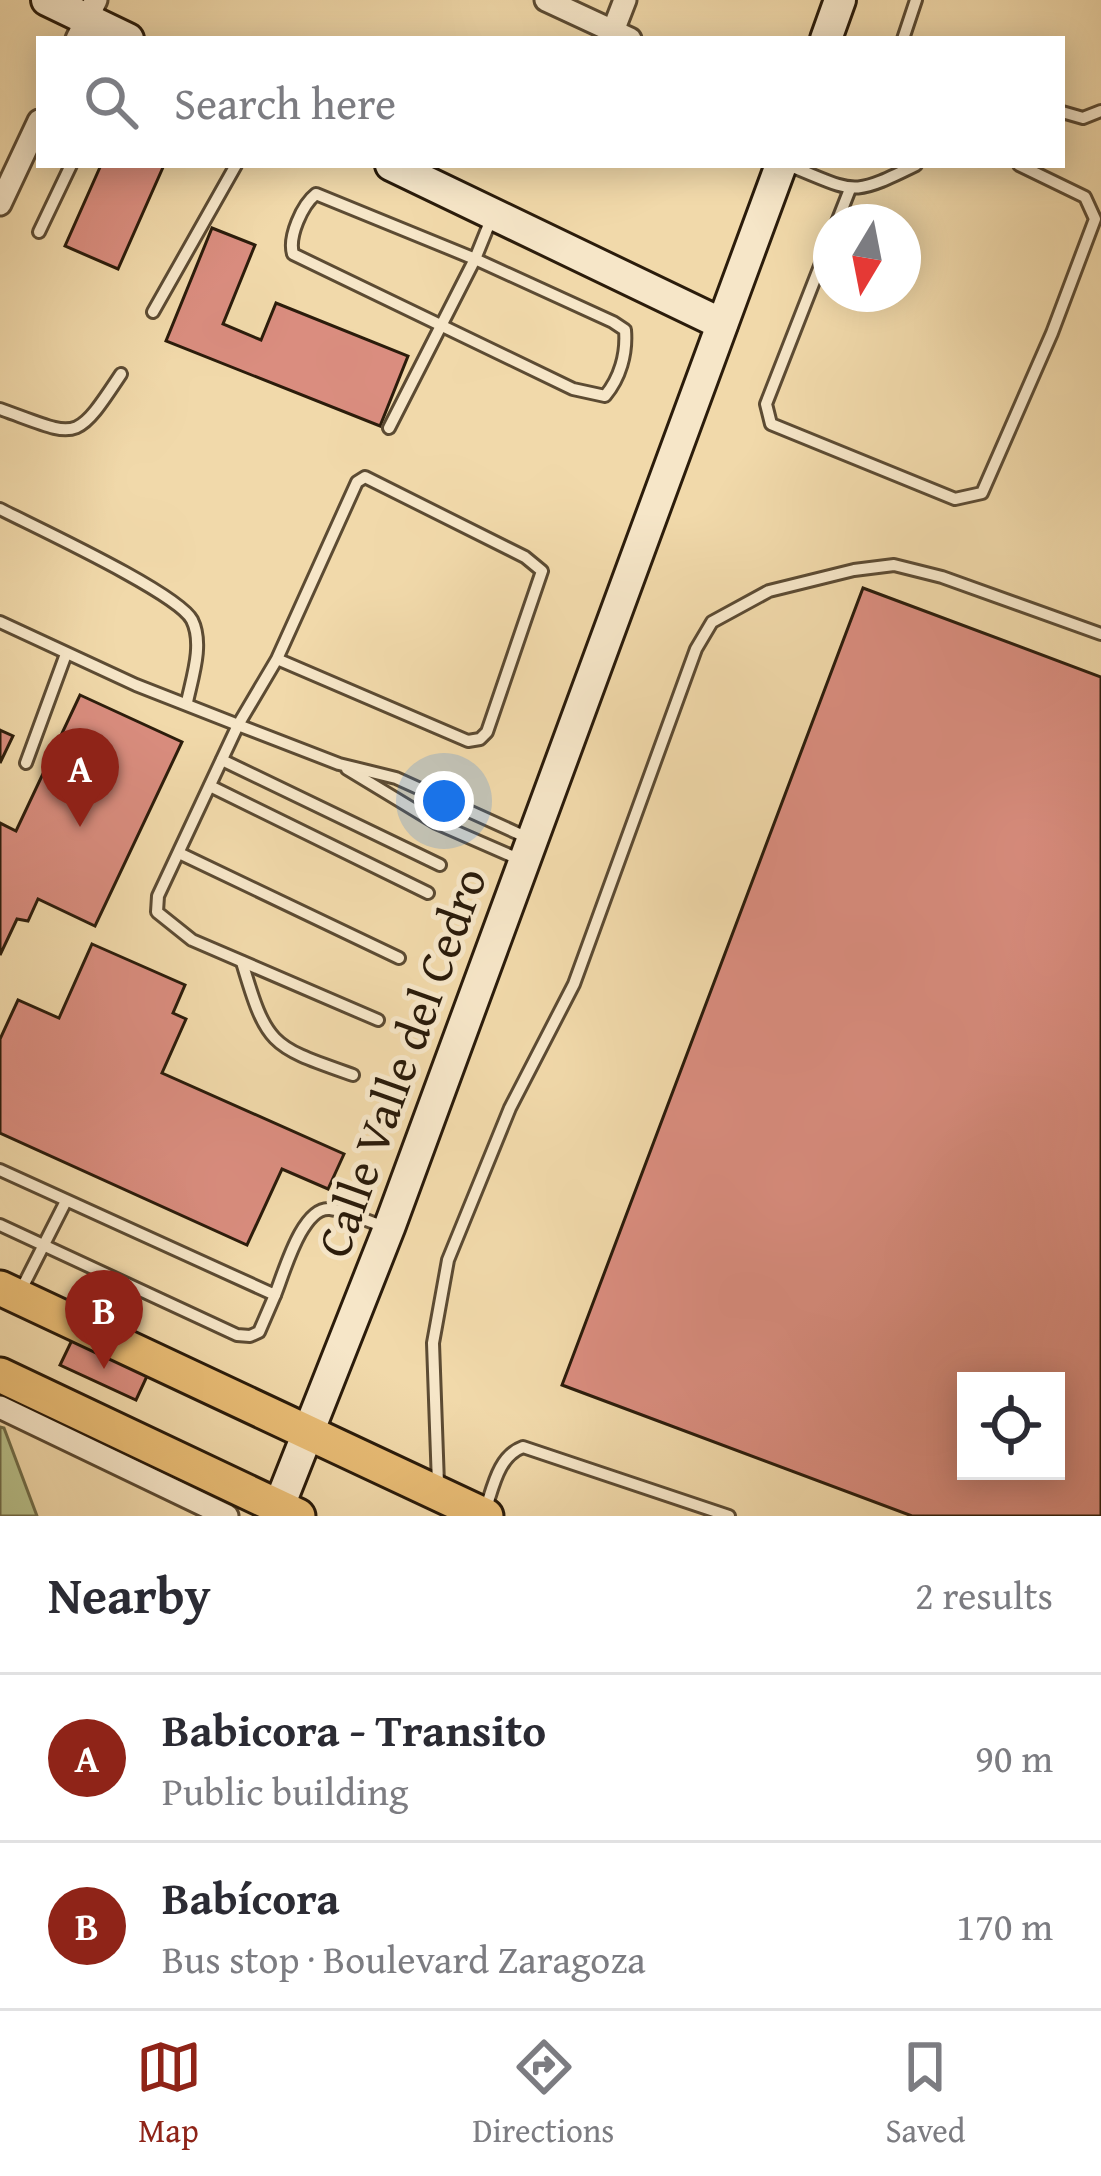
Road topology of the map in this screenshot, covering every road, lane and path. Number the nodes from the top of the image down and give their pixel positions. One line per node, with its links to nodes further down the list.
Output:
1 (46, 0): 6 (street)
2 (546, 0): 7 (street)
3 (625, 0): 7 (street)
4 (840, 0): 9 (street)
5 (916, 0): 10 (lane)
6 (87, 19): 8 (street)
7 (622, 35)
8 (122, 36)
9 (827, 36)
10 (904, 36)
11 (1101, 111): 12 (lane)
12 (1065, 113)
13 (36, 127): 22 (street)
14 (70, 168): 25 (lane)
15 (234, 168): 28 (lane)
16 (397, 168): 24 (street)
17 (783, 168): 29 (street, Calle Valle del Cedro)
18 (792, 168): 21 (lane)
19 (910, 168): 21 (lane)
20 (1025, 168): 27 (lane)
21 (850, 189): 23 (lane)
22 (0, 204)
23 (844, 204)
24 (493, 214): 26 (lane); 29 (street)
25 (38, 232)
26 (476, 259): 30 (lane); 30 (lane); 30 (lane)
27 (813, 284)
28 (152, 313)
29 (722, 324): 47 (street, Calle Valle del Cedro)
30 (440, 325): 33 (lane)
31 (121, 374): 32 (lane)
32 (0, 409)
33 (389, 428)
34 (0, 509): 39 (lane)
35 (0, 622): 37 (lane)
36 (1101, 634): 64 (lane)
37 (66, 654): 39 (lane); 42 (lane)
38 (277, 658): 38 (lane); 40 (lane)
39 (187, 702): 40 (lane)
40 (238, 725): 41 (lane); 43 (lane)
41 (222, 760): 44 (lane); 49 (lane)
42 (26, 763)
43 (339, 764): 45 (lane); 46 (lane)
44 (210, 786): 48 (lane); 50 (lane)
45 (449, 801): 46 (lane); 47 (lane)
46 (436, 823): 47 (lane)
47 (528, 851): 58 (street, Calle Valle del Cedro)
48 (179, 853): 51 (lane); 52 (lane)
49 (440, 865)
50 (428, 893)
51 (399, 958)
52 (242, 962): 53 (lane); 54 (lane)
53 (378, 1020)
54 (353, 1076)
55 (0, 1170): 56 (lane)
56 (65, 1203): 59 (lane); 61 (lane)
57 (0, 1225): 59 (lane)
58 (389, 1228): 61 (lane); 63 (street, Calle Valle del Cedro)
59 (44, 1246): 60 (lane); 61 (lane)
60 (9, 1292): 63 (main road)
61 (274, 1295)
62 (0, 1400): 65 (main road); 67 (street)
63 (308, 1432): 64 (main road); 65 (street, Calle Valle del Cedro)
64 (439, 1493): 66 (main road)
65 (284, 1513)
66 (484, 1515): 68 (lane)
67 (227, 1516)
68 (729, 1516)

